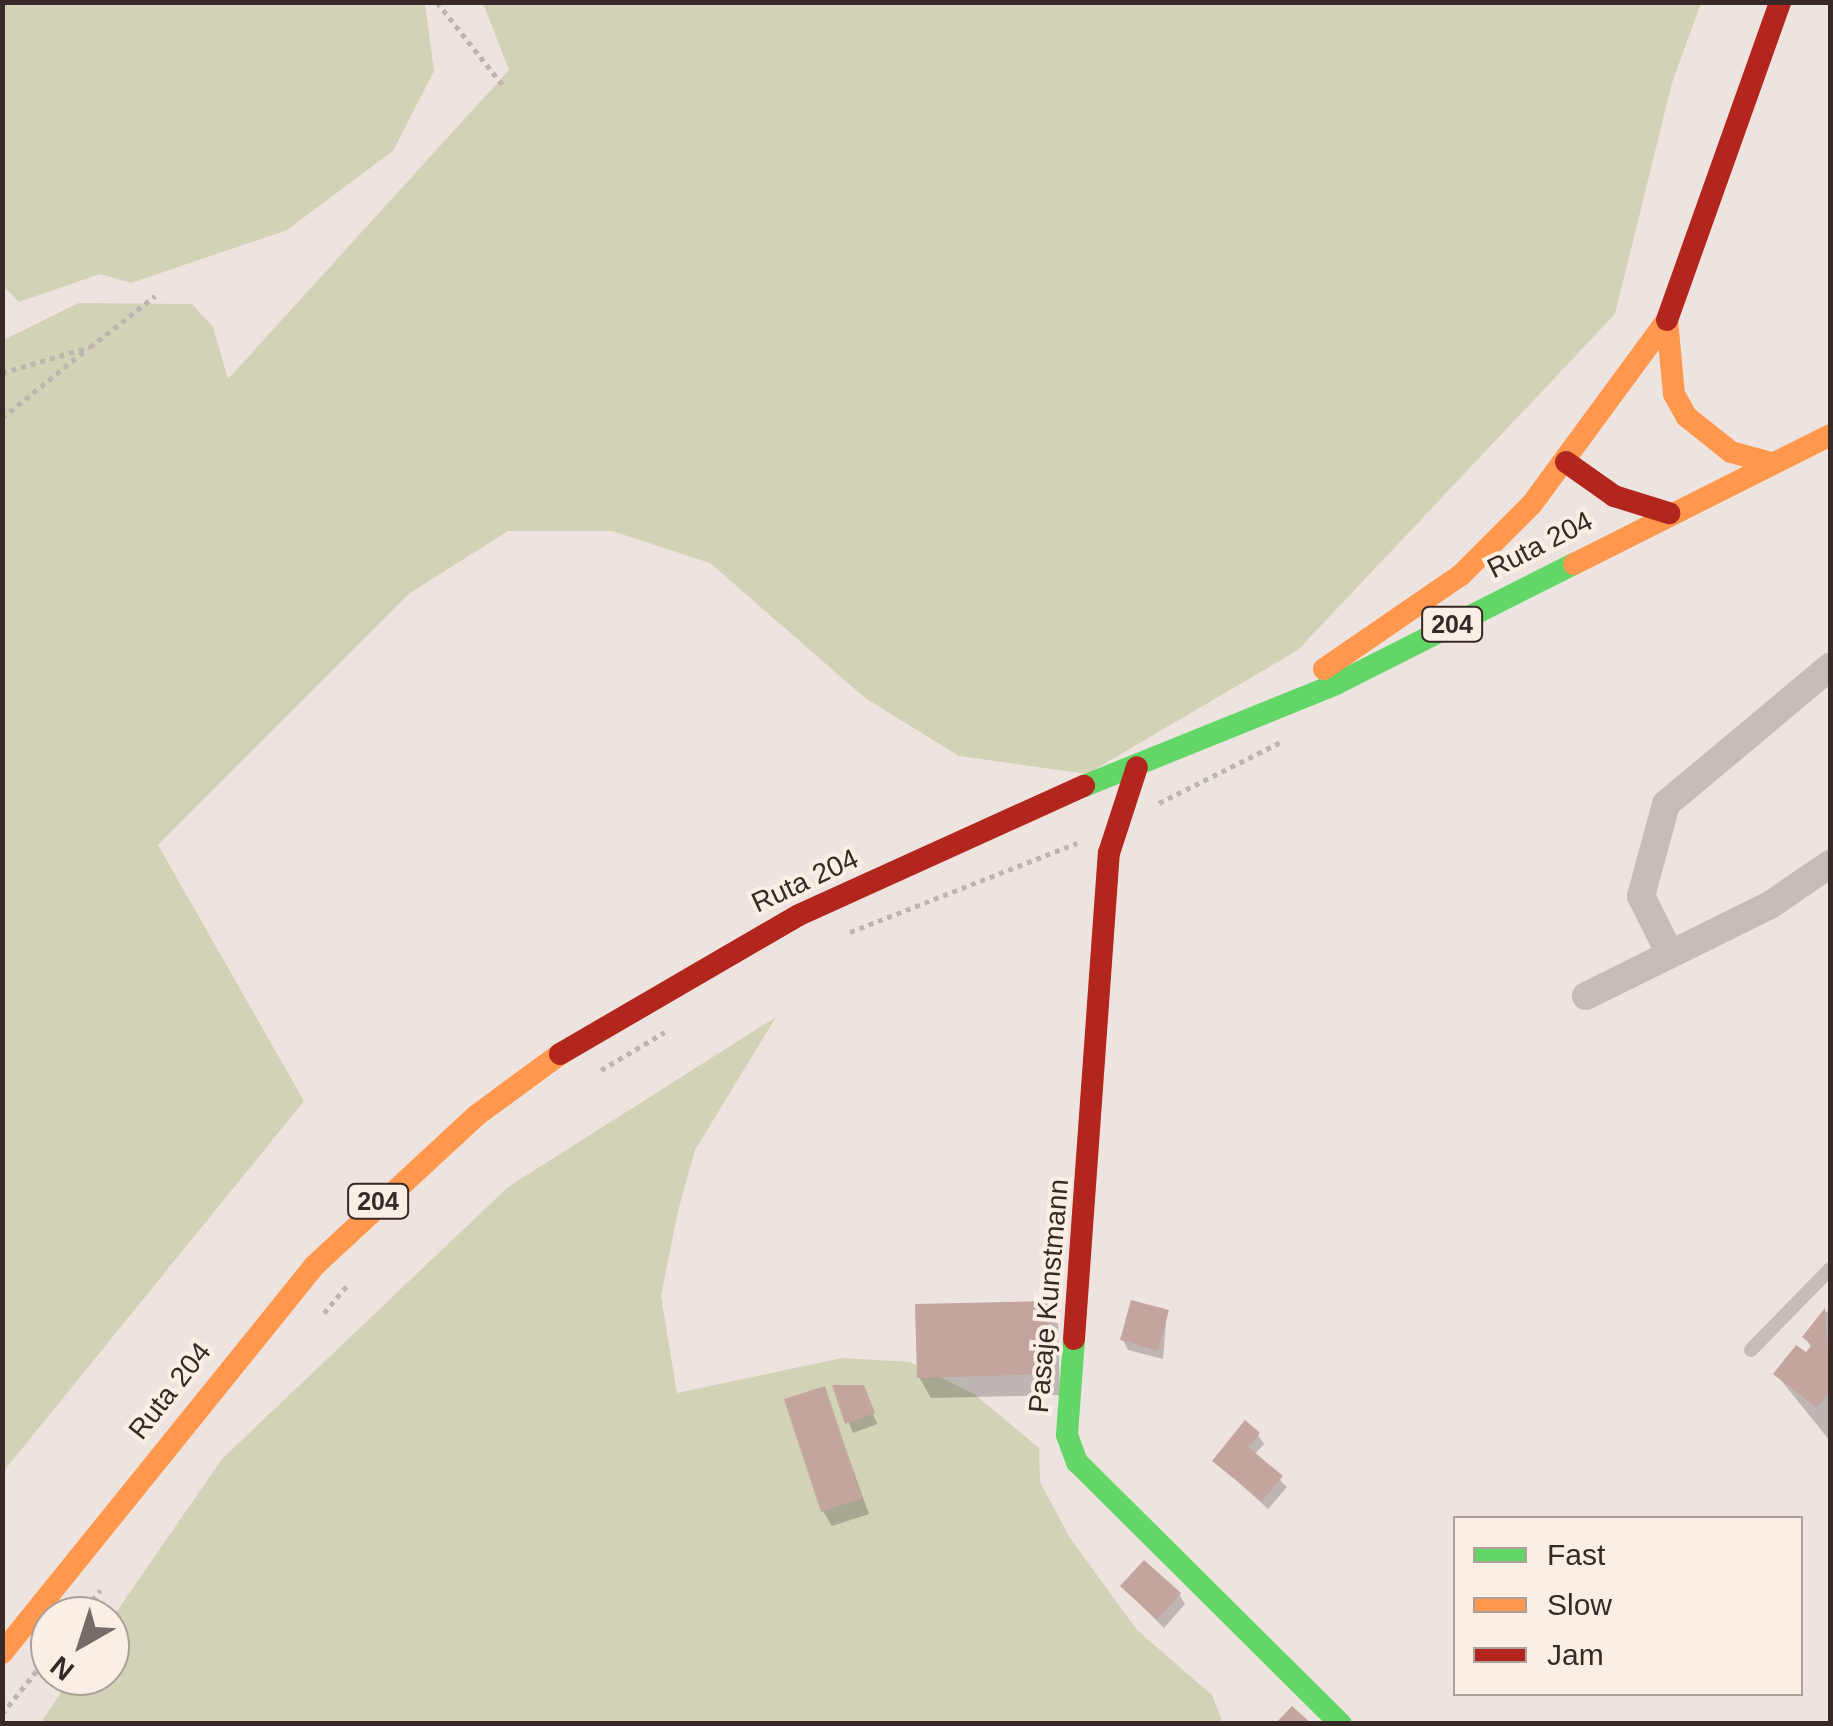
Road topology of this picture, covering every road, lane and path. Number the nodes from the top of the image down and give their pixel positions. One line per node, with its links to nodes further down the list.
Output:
1 (437, 2): 3 (path)
2 (1780, 2): 5 (main road)
3 (505, 88)
4 (155, 296): 6 (path)
5 (1667, 320): 10 (main road); 11 (main road)
6 (90, 347): 7 (path); 8 (path)
7 (2, 372)
8 (2, 418)
9 (1830, 436): 11 (main road, Ruta 204 / 204)
10 (1566, 462): 12 (main road); 14 (main road)
11 (1772, 463): 12 (main road, Ruta 204 / 204)
12 (1668, 512): 14 (main road, Ruta 204 / 204)
13 (1830, 667): 20 (street)
14 (1229, 721): 16 (main road, Ruta 204 / 204)
15 (1292, 736): 17 (path)
16 (1137, 767): 17 (main road, Pasaje Kunstmann); 30 (main road, Ruta 204 / 204)
17 (1119, 822): 19 (path); 33 (main road, Pasaje Kunstmann)
18 (1830, 864): 20 (street)
19 (841, 936)
20 (1668, 950): 21 (street)
21 (1586, 996)
22 (684, 1020): 23 (path)
23 (584, 1080)
24 (1830, 1269): 27 (lane)
25 (354, 1278): 26 (path)
26 (320, 1318)
27 (1752, 1350)
28 (104, 1586): 29 (path)
29 (96, 1596)
30 (2, 1653)
31 (30, 1679): 32 (path)
32 (2, 1714)
33 (1341, 1724)

